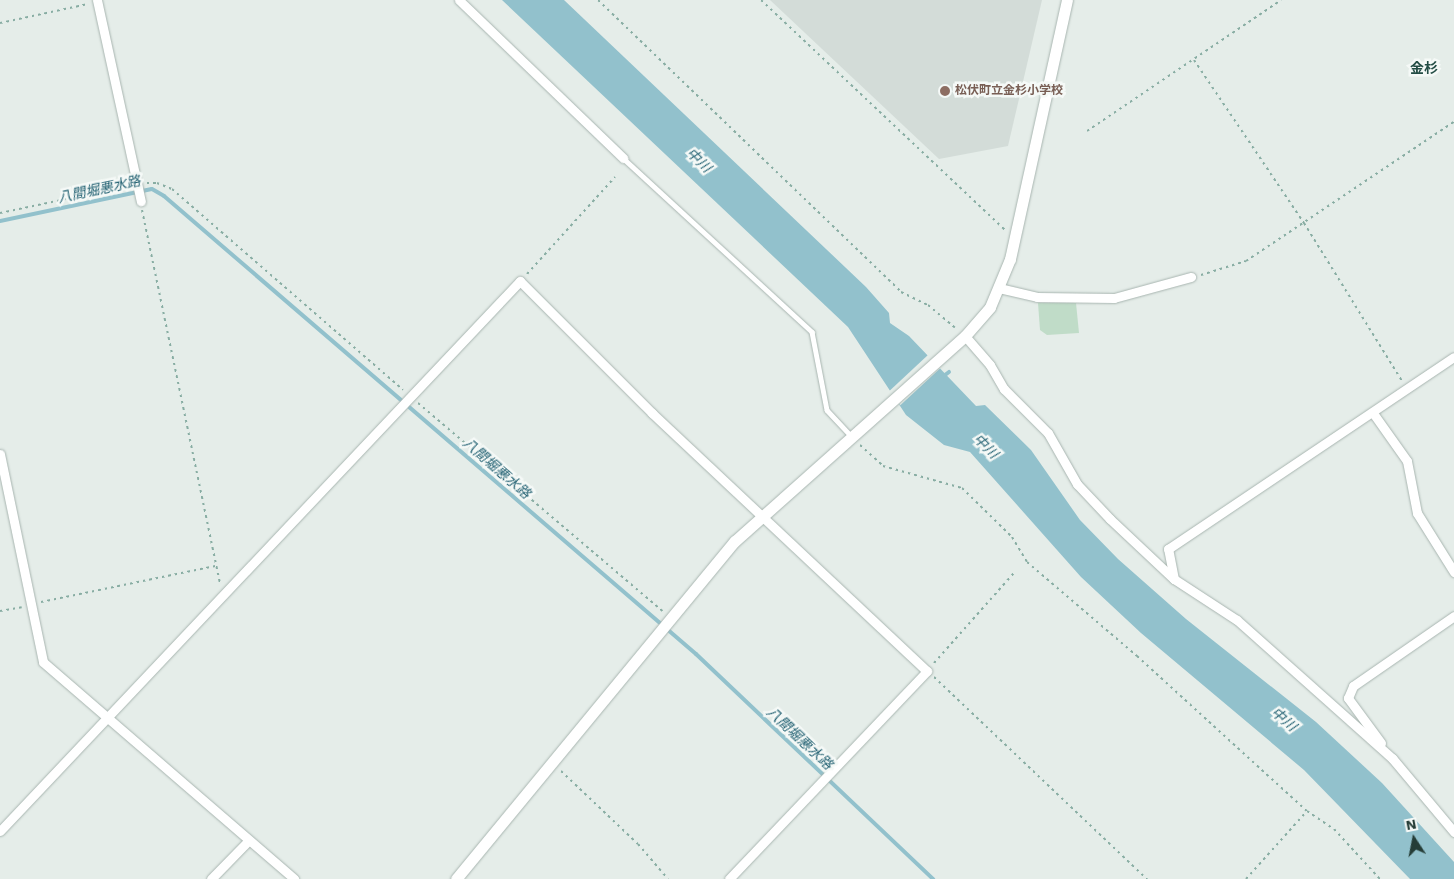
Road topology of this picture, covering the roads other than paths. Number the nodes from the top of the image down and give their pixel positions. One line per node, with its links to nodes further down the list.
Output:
1 (459, 0): 4 (street)
2 (1067, 0): 7 (street)
3 (97, 1): 5 (street)
4 (623, 158): 11 (lane)
5 (141, 201)
6 (1191, 277): 7 (street)
7 (1000, 288): 8 (street)
8 (963, 338): 11 (street); 15 (street)
9 (1454, 357): 10 (street)
10 (1373, 412): 14 (street); 15 (street)
11 (853, 434): 13 (street)
12 (0, 454): 17 (street)
13 (764, 514): 17 (street); 24 (street); 25 (street)
14 (1454, 572)
15 (1174, 579): 18 (street)
16 (1454, 616): 18 (street)
17 (108, 716): 19 (street); 21 (street)
18 (1392, 758): 20 (street)
19 (0, 831)
20 (1454, 832)
21 (249, 840): 22 (street); 23 (street)
22 (211, 879)
23 (294, 879)
24 (456, 879)
25 (728, 879)

